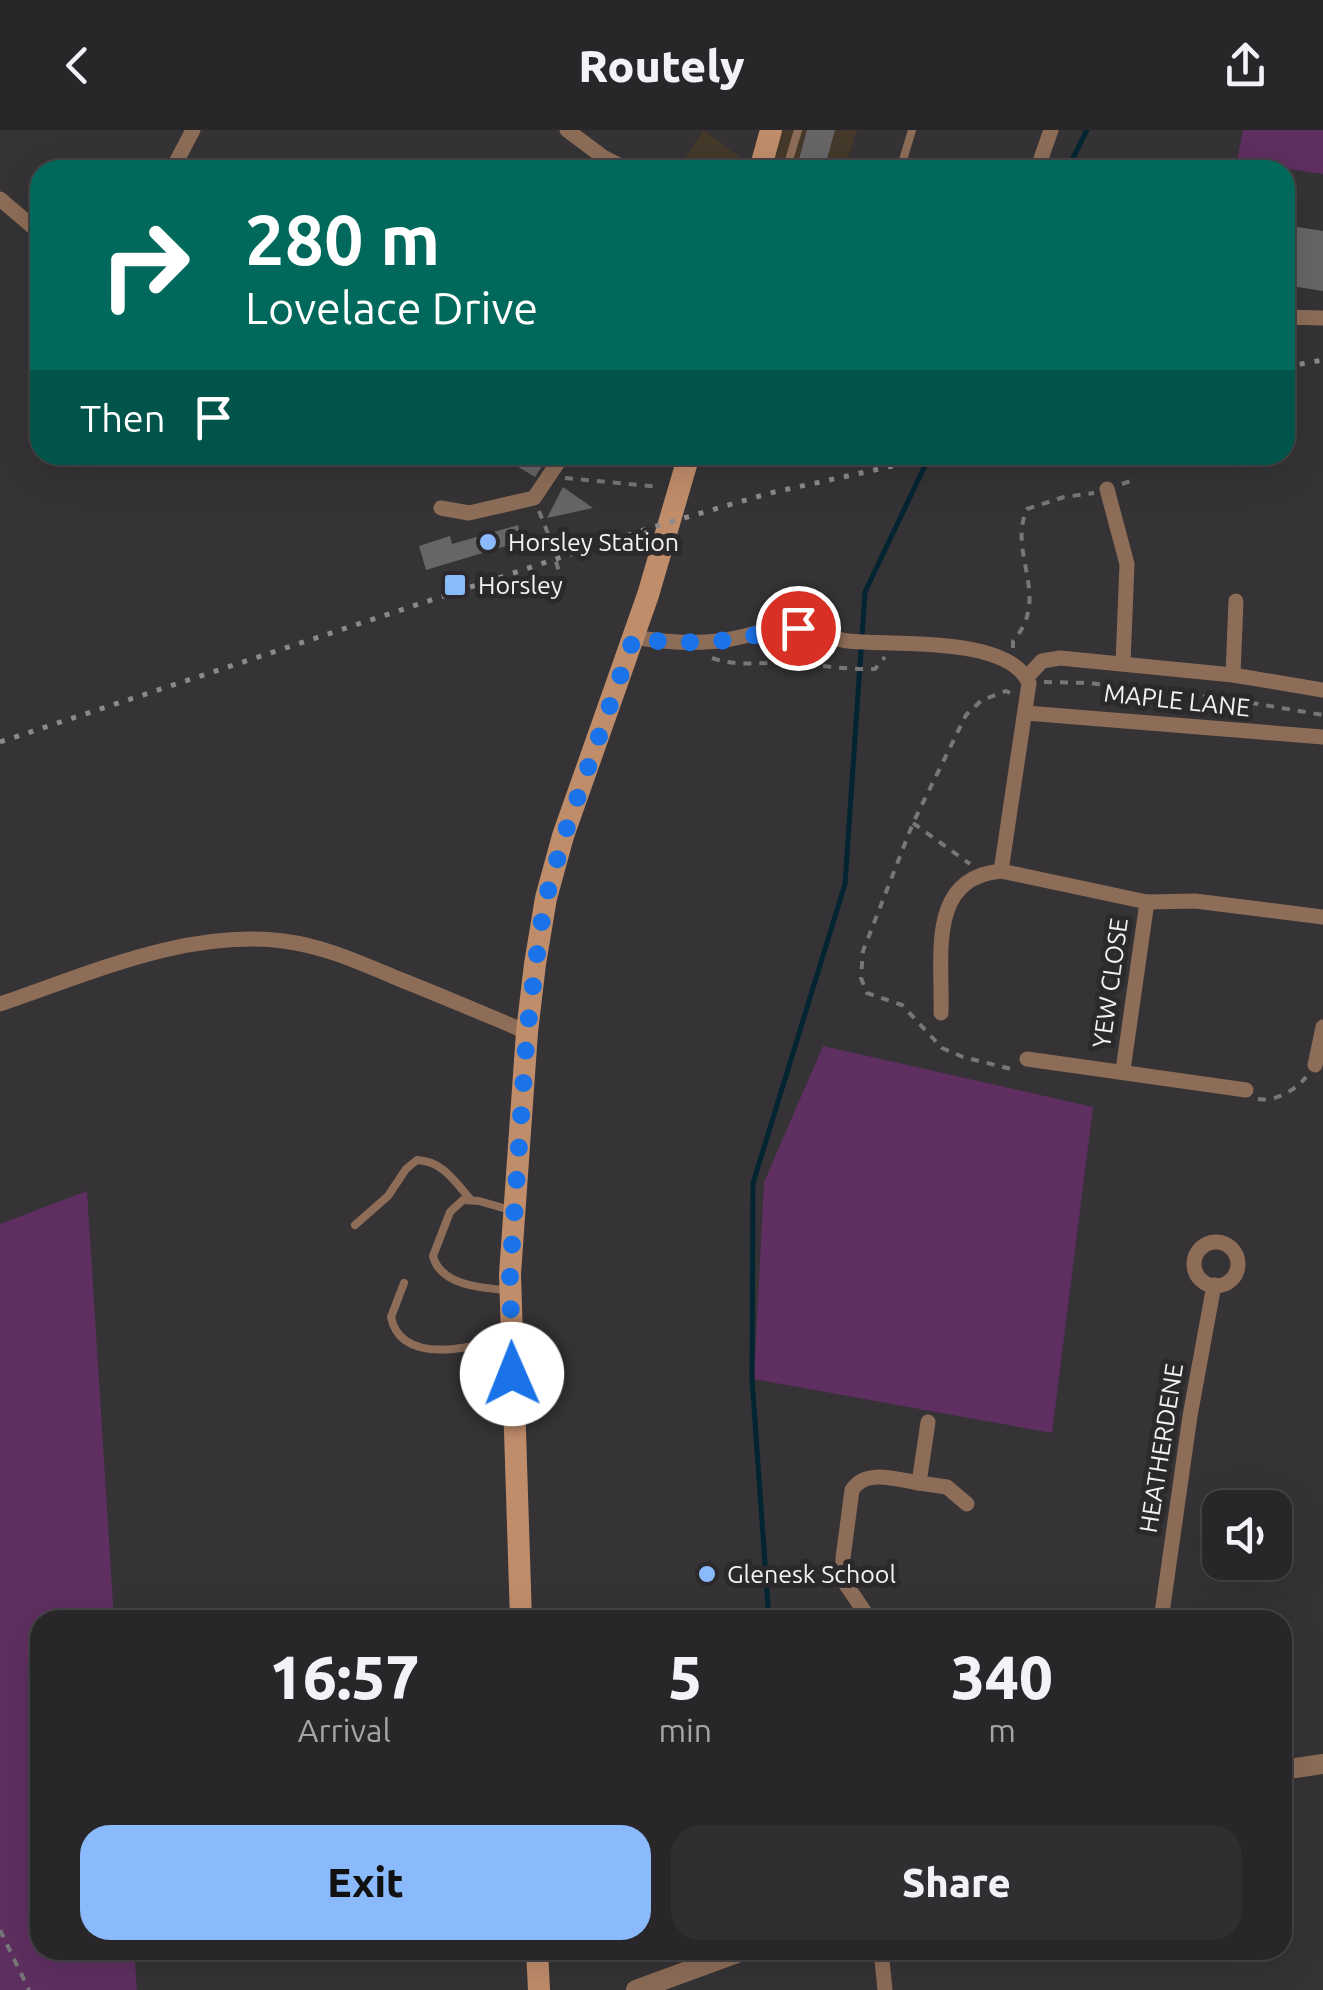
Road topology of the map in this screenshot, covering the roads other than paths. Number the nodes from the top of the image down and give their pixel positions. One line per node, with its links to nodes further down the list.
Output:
1 (194, 130): 7 (street)
2 (567, 130): 8 (street)
3 (771, 130): 9 (main road)
4 (798, 130): 10 (lane)
5 (912, 130): 11 (lane)
6 (1050, 130): 12 (street)
7 (178, 160)
8 (609, 160)
9 (763, 160)
10 (789, 160)
11 (903, 160)
12 (1040, 160)
13 (0, 200): 14 (street)
14 (30, 225)
15 (1295, 317): 16 (street)
16 (1323, 318)
17 (557, 465): 20 (street)
18 (686, 465): 22 (main road)
19 (1107, 489): 23 (street)
20 (441, 508)
21 (1236, 601): 24 (street)
22 (634, 637): 25 (street); 35 (main road)
23 (1124, 663): 24 (street); 25 (street)
24 (1233, 675): 26 (street)
25 (1026, 678): 27 (street)
26 (1323, 690)
27 (1026, 707): 28 (street, MAPLE LANE); 29 (street)
28 (1323, 738)
29 (1001, 870): 30 (street); 33 (street)
30 (1147, 902): 31 (street); 38 (street, YEW CLOSE)
31 (1323, 917)
32 (0, 1004): 35 (street)
33 (941, 1013)
34 (1323, 1027): 37 (street)
35 (527, 1032): 41 (main road)
36 (1027, 1059): 38 (street, YEW CLOSE)
37 (1315, 1064)
38 (1123, 1070): 39 (street, YEW CLOSE)
39 (1246, 1090)
40 (471, 1200): 41 (lane); 42 (lane); 45 (lane)
41 (515, 1211): 45 (main road)
42 (355, 1225)
43 (404, 1284): 46 (lane)
44 (1214, 1286): 52 (street, HEATHERDENE)
45 (511, 1290): 46 (main road)
46 (512, 1336): 50 (main road)
47 (928, 1422): 48 (street)
48 (919, 1483): 49 (street); 51 (street)
49 (968, 1504)
50 (520, 1610)
51 (863, 1610)
52 (1163, 1610)
53 (1323, 1764): 54 (street)
54 (1292, 1769)
55 (538, 1960): 58 (main road)
56 (718, 1960): 59 (street)
57 (882, 1960): 60 (street)
58 (539, 1990)
59 (636, 1990)
60 (884, 1990)

